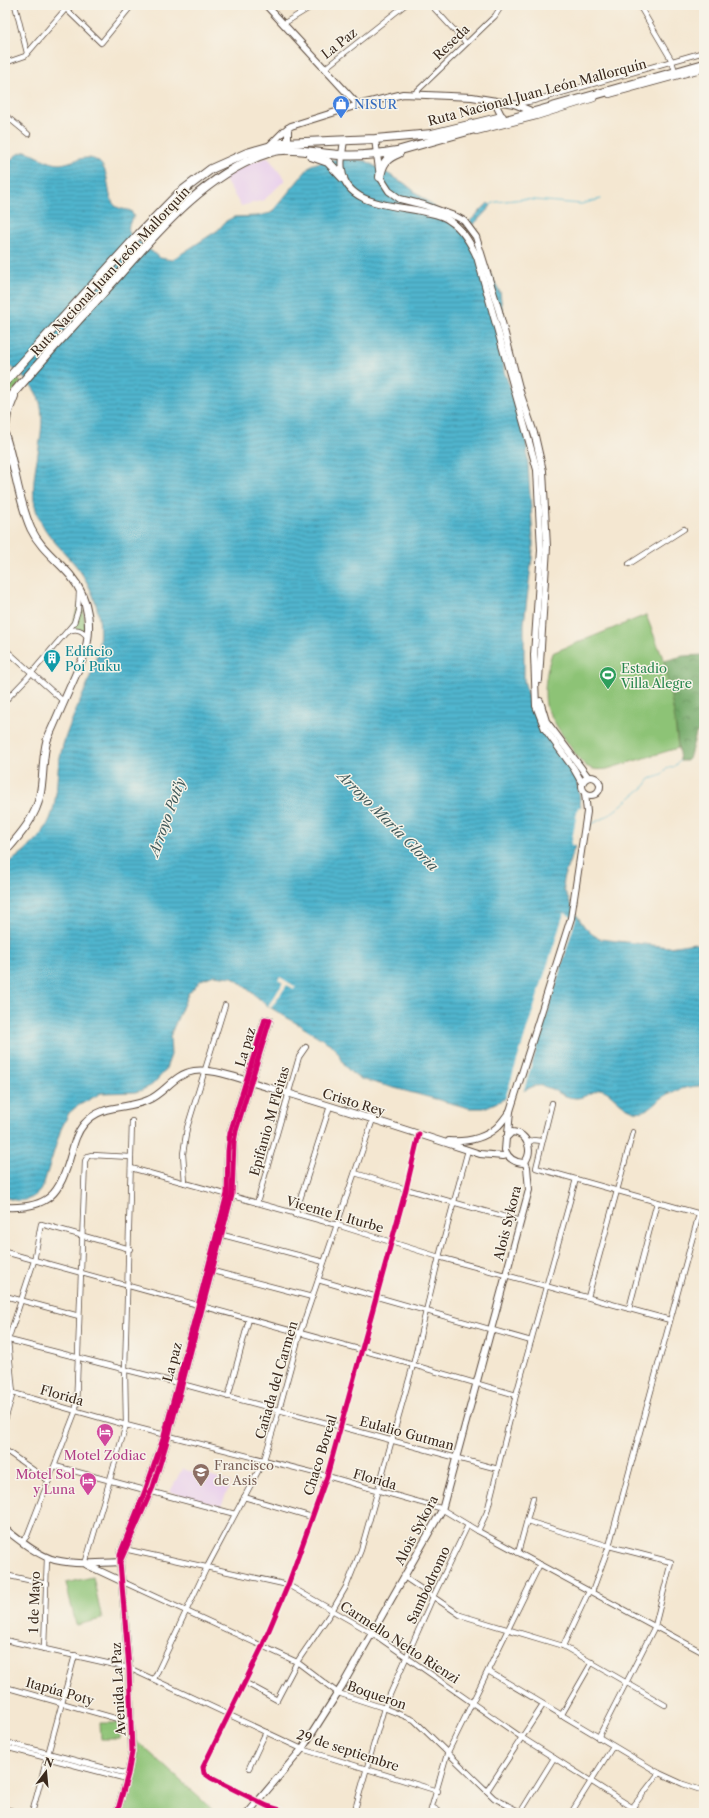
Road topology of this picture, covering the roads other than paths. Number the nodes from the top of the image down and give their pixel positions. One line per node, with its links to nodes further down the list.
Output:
1 (15, 5): 13 (street)
2 (132, 5): 9 (street)
3 (266, 5): 10 (street)
4 (314, 5): 10 (street)
5 (405, 5): 18 (street, La Paz)
6 (431, 5): 11 (street)
7 (502, 5): 11 (street, Reseda)
8 (639, 5): 17 (street)
9 (66, 6): 13 (street)
10 (283, 24): 18 (street)
11 (466, 43): 20 (street, Reseda)
12 (704, 52): 17 (street)
13 (26, 53): 15 (street)
14 (704, 59): 17 (highway, Ruta Nacional Juan León Mallorquín)
15 (5, 63)
16 (704, 64): 26 (highway, Ruta Nacional Juan León Mallorquín)
17 (673, 65): 22 (street); 24 (highway, Ruta Nacional Juan León Mallorquín)
18 (324, 69): 23 (street)
19 (704, 69): 29 (street)
20 (414, 94): 21 (street); 23 (street)
21 (494, 101): 22 (street); 26 (street)
22 (514, 104): 24 (street)
23 (358, 105): 27 (street)
24 (529, 110): 26 (highway, Ruta Nacional Juan León Mallorquín)
25 (5, 115): 28 (street)
26 (503, 119): 29 (highway, Ruta Nacional Juan León Mallorquín); 30 (highway, Ruta Nacional Juan León Mallorquín)
27 (288, 128): 32 (street); 34 (street)
28 (28, 134)
29 (453, 135): 33 (highway, Ruta Nacional Juan León Mallorquín)
30 (375, 139): 31 (highway, Ruta Nacional Juan León Mallorquín); 36 (street)
31 (344, 140): 32 (highway, Ruta Nacional Juan León Mallorquín); 37 (street)
32 (288, 142): 34 (highway)
33 (427, 142): 36 (highway, Ruta Nacional Juan León Mallorquín); 39 (highway)
34 (271, 148): 35 (highway, Ruta Nacional Juan León Mallorquín); 40 (highway, Ruta Nacional Juan León Mallorquín); 41 (highway, Ruta Nacional Juan León Mallorquín)
35 (297, 151): 37 (highway, Ruta Nacional Juan León Mallorquín); 38 (highway)
36 (377, 154): 37 (highway, Ruta Nacional Juan León Mallorquín); 39 (street)
37 (342, 155): 38 (street)
38 (343, 178): 57 (street)
39 (380, 178): 56 (street)
40 (5, 382)
41 (19, 386): 42 (highway, Ruta Nacional Juan León Mallorquín); 43 (highway)
42 (5, 403)
43 (5, 426)
44 (6, 439): 46 (main road)
45 (5, 458): 46 (street)
46 (14, 466): 49 (main road)
47 (684, 529): 48 (street)
48 (629, 564)
49 (77, 586): 50 (street); 51 (main road)
50 (67, 633): 51 (street); 53 (street)
51 (88, 640): 55 (main road)
52 (5, 649): 53 (street)
53 (31, 674): 54 (street); 55 (street)
54 (5, 701)
55 (63, 701): 61 (main road)
56 (588, 777): 57 (street); 59 (street)
57 (582, 783): 58 (street)
58 (585, 793): 59 (street); 60 (street)
59 (594, 794): 60 (street)
60 (587, 812): 69 (street)
61 (5, 852)
62 (225, 1005): 64 (street)
63 (306, 1048): 66 (street, Epifanio M Fleitas)
64 (204, 1071): 65 (street, Cristo Rey); 89 (street); 96 (street)
65 (248, 1082): 65 (street, La paz); 66 (street, Cristo Rey); 92 (street, La paz)
66 (288, 1094): 68 (street, Cristo Rey); 94 (street, Epifanio M Fleitas)
67 (552, 1103): 78 (street)
68 (330, 1106): 70 (street, Cristo Rey); 97 (street)
69 (510, 1111): 72 (street); 77 (street)
70 (373, 1119): 75 (street, Cristo Rey); 87 (street, Cañada del Carmen)
71 (132, 1121): 84 (street)
72 (510, 1122): 73 (street); 76 (street)
73 (517, 1132): 76 (street); 79 (street)
74 (633, 1132): 91 (street)
75 (418, 1134): 77 (street, Cristo Rey); 90 (street, Chaco Boreal)
76 (508, 1134): 80 (street)
77 (439, 1141): 81 (street, Cristo Rey)
78 (542, 1141): 79 (street); 88 (street)
79 (528, 1143): 85 (street)
80 (505, 1147): 82 (street); 83 (street)
81 (468, 1150): 82 (street, Cristo Rey); 95 (street)
82 (497, 1155): 83 (street, Cristo Rey)
83 (507, 1155): 85 (street)
84 (131, 1157): 86 (street); 102 (street)
85 (524, 1163): 99 (street, Alois Sykora)
86 (131, 1168): 89 (street, Vicente I. Iturbe); 104 (street)
87 (355, 1173): 90 (street); 100 (street, Cañada del Carmen)
88 (576, 1179): 91 (street); 113 (street)
89 (185, 1183): 92 (street, Vicente I. Iturbe)
90 (406, 1189): 95 (street); 103 (street, Chaco Boreal)
91 (617, 1190): 93 (street); 118 (street)
92 (229, 1195): 94 (street, Vicente I. Iturbe); 101 (street, La paz)
93 (657, 1202): 98 (street); 121 (street)
94 (256, 1203): 97 (street, Vicente I. Iturbe)
95 (455, 1203): 99 (street); 106 (street)
96 (5, 1207)
97 (295, 1215): 100 (street, Vicente I. Iturbe)
98 (701, 1215): 125 (street)
99 (520, 1221): 111 (street, Alois Sykora)
100 (337, 1225): 103 (street, Vicente I. Iturbe); 108 (street, Cañada del Carmen)
101 (219, 1234): 108 (street); 109 (street, La paz)
102 (81, 1235): 104 (street); 107 (street); 110 (street)
103 (390, 1242): 106 (street, Vicente I. Iturbe); 116 (street, Chaco Boreal)
104 (130, 1249): 114 (street)
105 (5, 1252): 107 (street)
106 (439, 1257): 111 (street, Vicente I. Iturbe); 122 (street)
107 (34, 1260): 110 (street); 119 (street)
108 (324, 1262): 112 (street, Cañada del Carmen)
109 (210, 1270): 117 (street); 120 (street, La paz)
110 (80, 1274): 114 (street); 123 (street)
111 (506, 1274): 113 (street, Vicente I. Iturbe); 126 (street, Alois Sykora)
112 (318, 1280): 116 (street); 117 (street, Cañada del Carmen)
113 (546, 1286): 118 (street, Vicente I. Iturbe); 129 (street)
114 (127, 1287): 120 (street); 133 (street)
115 (5, 1296): 119 (street)
116 (376, 1296): 122 (street); 130 (street, Chaco Boreal)
117 (312, 1297): 127 (street, Cañada del Carmen)
118 (588, 1297): 121 (street, Vicente I. Iturbe)
119 (21, 1300): 123 (street); 128 (street)
120 (200, 1307): 124 (street); 134 (street, La paz)
121 (629, 1309): 125 (street, Vicente I. Iturbe)
122 (426, 1311): 126 (street); 132 (street)
123 (79, 1316): 131 (street)
124 (249, 1319): 127 (street); 138 (street)
125 (670, 1320): 166 (street)
126 (492, 1330): 129 (street); 135 (street, Alois Sykora)
127 (300, 1333): 130 (street); 140 (street, Cañada del Carmen)
128 (6, 1340): 131 (street, Eulalio Gutman); 136 (street)
129 (531, 1341): 137 (street)
130 (362, 1350): 132 (street); 143 (street, Chaco Boreal)
131 (77, 1358): 133 (street, Eulalio Gutman); 139 (street)
132 (413, 1365): 135 (street); 145 (street)
133 (125, 1370): 134 (street, Eulalio Gutman); 142 (street)
134 (180, 1383): 138 (street, Eulalio Gutman); 144 (street, La paz)
135 (476, 1383): 137 (street); 147 (street, Alois Sykora)
136 (13, 1393): 139 (street, Florida); 141 (street)
137 (516, 1395): 150 (street)
138 (228, 1397): 140 (street, Eulalio Gutman)
139 (76, 1410): 142 (street, Florida); 149 (street)
140 (280, 1410): 143 (street, Eulalio Gutman); 148 (street, Cañada del Carmen)
141 (5, 1420)
142 (126, 1425): 144 (street, Florida); 152 (street)
143 (341, 1427): 145 (street, Eulalio Gutman); 151 (street, Chaco Boreal)
144 (167, 1435): 148 (street, Florida); 155 (street, La paz)
145 (392, 1441): 147 (street, Eulalio Gutman); 154 (street)
146 (5, 1450): 153 (street)
147 (456, 1458): 150 (street, Eulalio Gutman); 158 (street, Alois Sykora)
148 (264, 1460): 151 (street, Florida); 156 (street, Cañada del Carmen)
149 (55, 1466): 152 (street); 153 (street)
150 (498, 1469): 164 (street)
151 (327, 1476): 154 (street, Florida); 160 (street, Chaco Boreal)
152 (108, 1481): 155 (street); 171 (street)
153 (49, 1482): 165 (street)
154 (378, 1491): 158 (street, Florida); 181 (street)
155 (148, 1492): 159 (street); 167 (street, La paz)
156 (244, 1497): 159 (street, Cañada del Carmen); 160 (street)
157 (533, 1498): 161 (street)
158 (442, 1510): 162 (street, Florida); 175 (street, Alois Sykora)
159 (235, 1514): 173 (street, Cañada del Carmen)
160 (312, 1516): 178 (street, Chaco Boreal)
161 (527, 1521): 166 (street); 168 (street)
162 (468, 1525): 164 (street, Florida); 180 (street, Sambodromo)
163 (5, 1529): 165 (street)
164 (478, 1531): 168 (street, Florida)
165 (22, 1542): 169 (street)
166 (609, 1546): 179 (street); 183 (street)
167 (124, 1549): 170 (street, La paz); 173 (street, Carmello Netto Rienzi)
168 (518, 1553): 172 (street, Florida)
169 (47, 1557): 171 (street); 177 (street, 1 de Mayo)
170 (120, 1562): 171 (street); 176 (street, Avenida La Paz)
171 (85, 1564): 176 (street)
172 (540, 1564): 179 (street, Florida); 184 (street)
173 (207, 1567): 178 (street, Carmello Netto Rienzi); 182 (street, Cañada del Carmen)
174 (5, 1575): 177 (street)
175 (404, 1577): 180 (street); 185 (street, Alois Sykora)
176 (121, 1581): 182 (street, Boqueron); 195 (street, Avenida La Paz)
177 (47, 1584): 189 (street, 1 de Mayo)
178 (288, 1585): 181 (street, Carmello Netto Rienzi); 187 (street, Chaco Boreal)
179 (590, 1591): 183 (street, Florida); 188 (street)
180 (433, 1597): 184 (street); 192 (street, Sambodromo)
181 (332, 1610): 185 (street, Carmello Netto Rienzi); 193 (street)
182 (187, 1611): 187 (street, Boqueron); 197 (street, Cañada del Carmen)
183 (655, 1626): 190 (street, Florida); 199 (street)
184 (509, 1628): 188 (street); 196 (street)
185 (372, 1633): 192 (street, Carmello Netto Rienzi); 201 (street, Alois Sykora)
186 (5, 1640): 189 (street, 29 de septiembre)
187 (262, 1646): 193 (street, Boqueron); 198 (street, Chaco Boreal)
188 (563, 1646): 194 (street)
189 (44, 1649): 191 (street, 29 de septiembre)
190 (704, 1653)
191 (75, 1655): 195 (street, 29 de septiembre); 202 (street)
192 (408, 1657): 203 (street, Carmello Netto Rienzi); 206 (street, Sambodromo)
193 (297, 1662): 198 (street); 201 (street, Boqueron)
194 (592, 1662): 199 (street); 208 (street)
195 (129, 1668): 197 (street, 29 de septiembre); 209 (street, Avenida La Paz)
196 (488, 1671): 203 (street); 204 (street)
197 (154, 1679): 207 (street, 29 de septiembre)
198 (244, 1682): 207 (street, Chaco Boreal)
199 (627, 1683): 205 (street); 212 (street)
200 (5, 1687): 202 (street, Itapúa Poty)
201 (338, 1693): 206 (street, Boqueron); 216 (street, Alois Sykora)
202 (62, 1703): 209 (street, Itapúa Poty); 218 (street)
203 (473, 1703): 211 (street, Carmello Netto Rienzi); 217 (street)
204 (543, 1705): 208 (street); 211 (street)
205 (665, 1705)
206 (384, 1708): 217 (street, Boqueron); 221 (street, Sambodromo)
207 (227, 1714): 210 (street, 29 de septiembre); 228 (street, Chaco Boreal)
208 (561, 1716): 212 (street)
209 (132, 1723): 223 (street, Avenida La Paz)
210 (266, 1732): 216 (street, 29 de septiembre); 220 (street)
211 (521, 1737): 219 (street, Carmello Netto Rienzi); 226 (street)
212 (598, 1738): 214 (street)
213 (5, 1742): 218 (street)
214 (613, 1746): 222 (street); 224 (street)
215 (5, 1747): 218 (street)
216 (302, 1749): 221 (street, 29 de septiembre); 228 (street, Alois Sykora)
217 (447, 1754): 225 (street); 226 (street, Boqueron)
218 (48, 1756): 223 (street); 234 (street)
219 (554, 1758): 224 (street, Carmello Netto Rienzi); 241 (street)
220 (249, 1768)
221 (367, 1768): 225 (street, 29 de septiembre); 238 (street, Sambodromo)
222 (659, 1773): 227 (street); 230 (street)
223 (128, 1776): 235 (street, Avenida La Paz)
224 (592, 1781): 230 (street, Carmello Netto Rienzi); 242 (street)
225 (438, 1790): 229 (street)
226 (487, 1791): 241 (street, Boqueron)
227 (704, 1791)
228 (258, 1801): 236 (street, Alois Sykora); 237 (street)
229 (432, 1807): 239 (street); 240 (street)
230 (633, 1808): 243 (street); 244 (street, Carmello Netto Rienzi)
231 (5, 1809): 233 (street)
232 (704, 1809): 245 (street)
233 (20, 1813)
234 (32, 1813)
235 (117, 1813)
236 (248, 1813)
237 (290, 1813)
238 (354, 1813)
239 (430, 1813)
240 (442, 1813)
241 (521, 1813)
242 (571, 1813)
243 (628, 1813)
244 (641, 1813)
245 (701, 1813)

